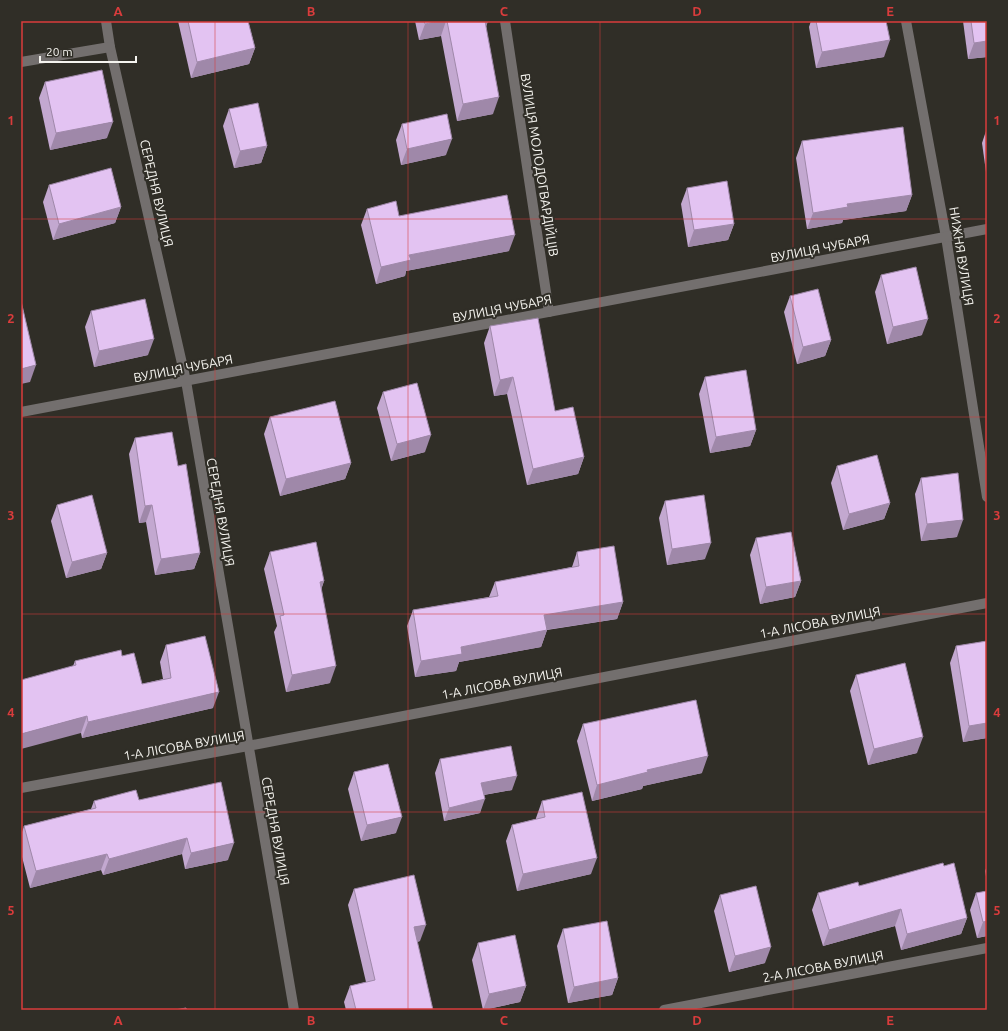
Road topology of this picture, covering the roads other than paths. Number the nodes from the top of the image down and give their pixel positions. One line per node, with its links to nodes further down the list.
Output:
1 (106, 21): 4 (street, СЕРЕДНЯ ВУЛИЦЯ)
2 (505, 21): 8 (street, ВУЛИЦЯ МОЛОДОГВАРДІЙЦІВ)
3 (906, 21): 7 (street, НИЖНЯ ВУЛИЦЯ)
4 (110, 47): 5 (street); 9 (street, СЕРЕДНЯ ВУЛИЦЯ)
5 (21, 62)
6 (987, 229): 7 (street, ВУЛИЦЯ ЧУБАРЯ)
7 (946, 237): 8 (street, ВУЛИЦЯ ЧУБАРЯ); 11 (street, НИЖНЯ ВУЛИЦЯ)
8 (549, 312): 9 (street, ВУЛИЦЯ ЧУБАРЯ)
9 (186, 381): 10 (street, ВУЛИЦЯ ЧУБАРЯ); 13 (street, СЕРЕДНЯ ВУЛИЦЯ)
10 (21, 412)
11 (987, 497)
12 (987, 603): 13 (street, 1-А ЛІСОВА ВУЛИЦЯ)
13 (248, 746): 14 (street, 1-А ЛІСОВА ВУЛИЦЯ); 16 (street, СЕРЕДНЯ ВУЛИЦЯ)
14 (21, 788)
15 (987, 948): 17 (street, 2-А ЛІСОВА ВУЛИЦЯ)
16 (294, 1010)
17 (664, 1010)

